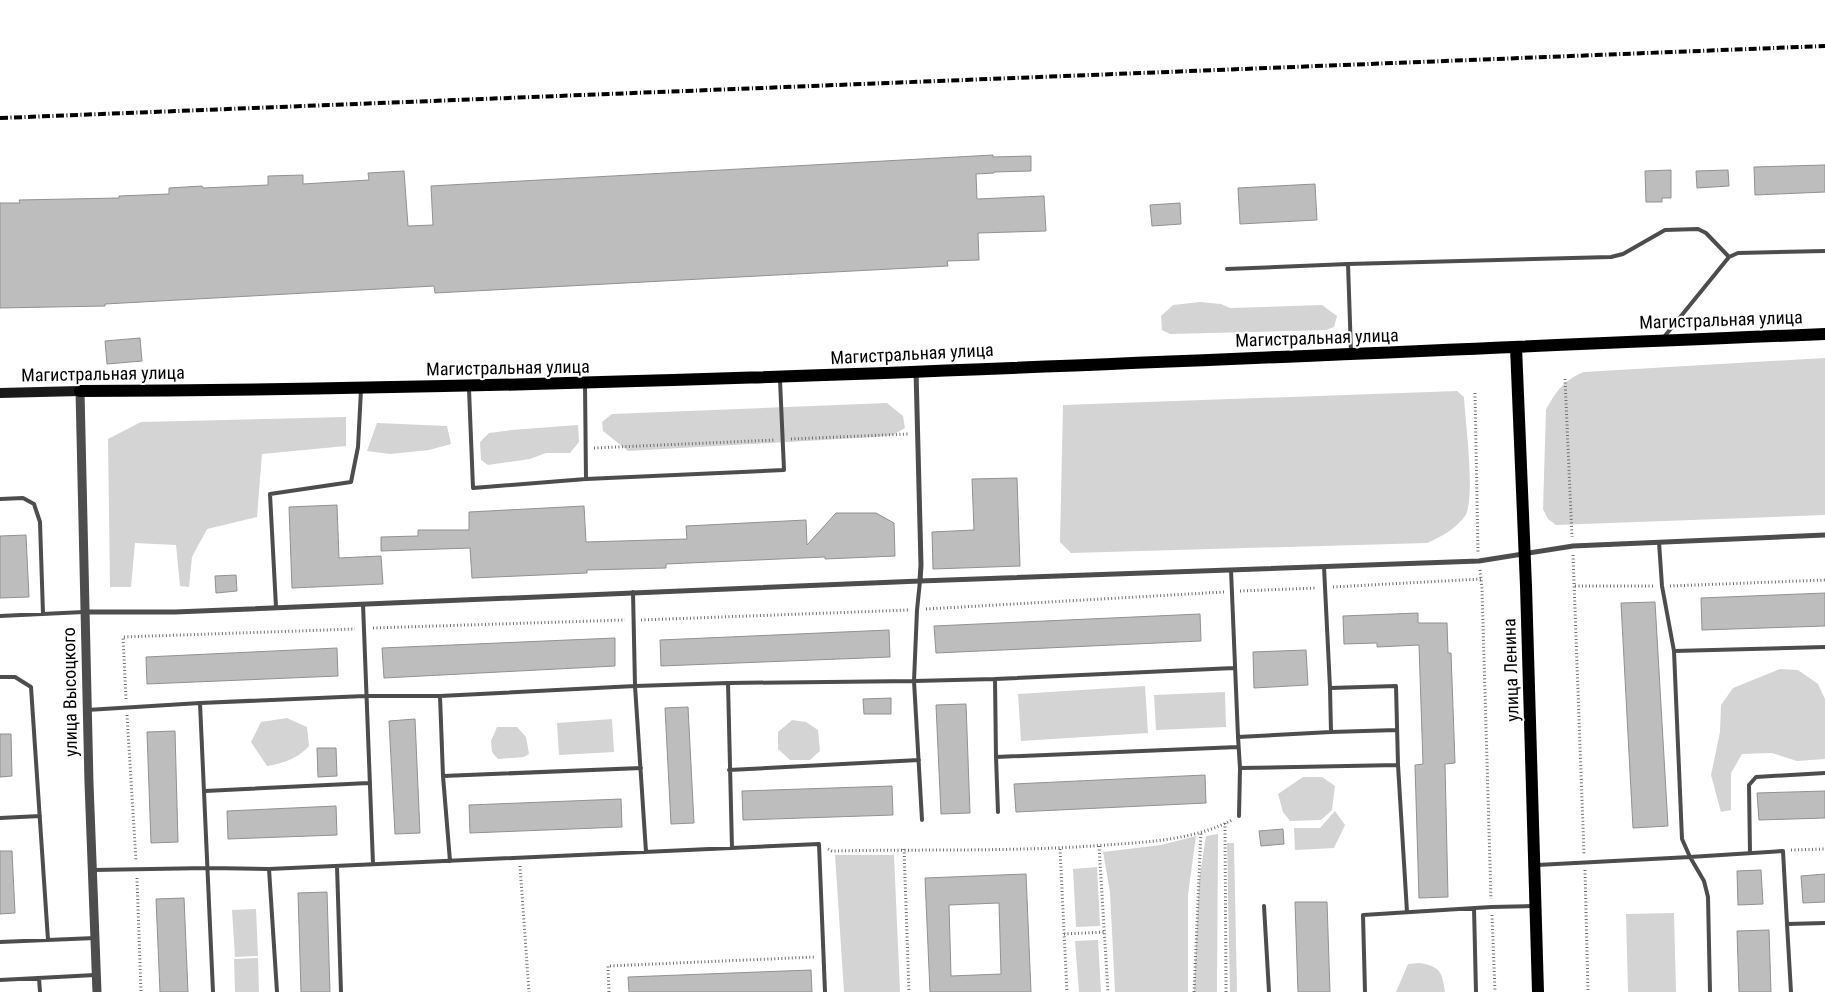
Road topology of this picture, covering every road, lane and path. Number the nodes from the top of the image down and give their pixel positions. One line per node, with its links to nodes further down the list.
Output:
1 (1825, 251): 2 (lane)
2 (1729, 257): 3 (lane); 6 (lane)
3 (1348, 264): 4 (lane); 8 (lane)
4 (1227, 269)
5 (1825, 334): 6 (main road, Магистральная улица)
6 (1661, 340): 7 (main road, Магистральная улица)
7 (1516, 346): 8 (main road, Магистральная улица); 26 (main road, улица Ленина)
8 (1351, 354): 9 (main road, Магистральная улица)
9 (916, 371): 10 (main road, Магистральная улица); 18 (street)
10 (780, 378): 12 (main road, Магистральная улица); 19 (lane)
11 (1565, 380): 25 (path)
12 (585, 384): 13 (main road, Магистральная улица); 20 (lane)
13 (468, 386): 14 (main road, Магистральная улица); 21 (lane)
14 (360, 388): 15 (main road, Магистральная улица); 36 (lane)
15 (80, 391): 17 (main road, Магистральная улица); 37 (street, улица Высоцкого)
16 (1474, 392): 27 (path)
17 (0, 393)
18 (918, 434): 19 (path); 31 (street)
19 (783, 440): 20 (path); 21 (lane)
20 (585, 448): 21 (lane)
21 (586, 479)
22 (0, 499): 38 (lane)
23 (1825, 535): 24 (street)
24 (1659, 542): 25 (street); 33 (lane)
25 (1572, 546): 26 (street); 32 (path)
26 (1525, 554): 27 (street); 90 (main road, улица Ленина)
27 (1479, 561): 28 (street); 98 (path)
28 (1324, 567): 29 (street); 49 (lane)
29 (1231, 570): 31 (street); 43 (lane)
30 (1825, 580): 33 (path)
31 (920, 581): 34 (street); 46 (lane)
32 (1575, 586): 33 (path); 88 (path)
33 (1662, 586): 42 (lane)
34 (633, 592): 35 (street); 48 (lane)
35 (363, 604): 36 (street); 40 (lane)
36 (276, 607): 37 (street)
37 (84, 612): 38 (lane); 54 (street, улица Высоцкого)
38 (43, 614): 39 (lane)
39 (0, 616)
40 (364, 628): 50 (lane); 53 (path)
41 (1825, 647): 42 (lane)
42 (1674, 651): 85 (lane)
43 (1234, 668): 45 (lane); 57 (lane)
44 (0, 678): 70 (lane)
45 (995, 679): 46 (lane); 59 (lane)
46 (914, 681): 47 (lane); 60 (lane)
47 (728, 683): 48 (lane); 64 (lane)
48 (636, 686): 51 (lane); 62 (lane)
49 (1330, 688): 55 (lane); 56 (lane)
50 (365, 696): 51 (lane); 52 (lane); 67 (lane)
51 (440, 696): 66 (lane)
52 (200, 703): 53 (lane); 68 (lane)
53 (127, 707): 54 (lane); 93 (path)
54 (87, 710): 95 (street, улица Высоцкого)
55 (1397, 730): 56 (lane); 61 (lane)
56 (1331, 732): 57 (lane)
57 (1238, 737): 58 (lane)
58 (1238, 746): 59 (lane); 63 (lane)
59 (996, 757): 69 (lane)
60 (919, 760): 64 (lane); 73 (lane)
61 (1398, 765): 63 (lane); 100 (lane)
62 (641, 768): 66 (lane); 83 (lane)
63 (1240, 768): 71 (lane)
64 (729, 770): 78 (lane)
65 (1825, 773): 84 (lane)
66 (443, 776): 87 (lane)
67 (370, 783): 68 (lane); 89 (lane)
68 (204, 791): 92 (lane)
69 (998, 812)
70 (40, 816): 72 (lane); 106 (lane)
71 (1239, 816): 74 (path)
72 (0, 818)
73 (922, 820)
74 (1225, 823): 75 (path); 125 (path)
75 (1201, 831): 77 (path); 124 (path)
76 (819, 844): 78 (lane); 79 (path); 108 (lane)
77 (1100, 846): 80 (path); 103 (path)
78 (732, 848): 83 (lane)
79 (904, 849): 80 (path); 121 (path)
80 (1060, 849): 104 (path)
81 (1825, 849): 82 (path)
82 (1783, 851): 84 (lane); 102 (lane)
83 (646, 852): 86 (lane)
84 (1750, 852): 85 (lane)
85 (1690, 856): 88 (lane); 132 (lane)
86 (519, 858): 87 (lane); 118 (path)
87 (450, 861): 89 (lane)
88 (1584, 862): 90 (lane); 131 (path)
89 (373, 864): 91 (lane)
90 (1534, 865): 97 (main road, улица Ленина)
91 (337, 866): 94 (lane); 117 (lane)
92 (208, 868): 93 (lane); 94 (lane); 115 (lane)
93 (136, 869): 95 (lane); 114 (path)
94 (269, 869): 116 (lane)
95 (93, 870): 105 (street, улица Высоцкого)
96 (1264, 906): 126 (lane)
97 (1536, 906): 98 (lane); 130 (main road, улица Ленина)
98 (1492, 907): 99 (lane); 129 (path)
99 (1474, 908): 100 (lane); 128 (lane)
100 (1407, 912): 127 (lane)
101 (1825, 922): 102 (lane)
102 (1787, 924): 133 (lane)
103 (1105, 932): 104 (path); 123 (path)
104 (1064, 934): 122 (path)
105 (95, 938): 106 (lane); 109 (street, улица Высоцкого)
106 (48, 940): 107 (lane)
107 (0, 942)
108 (823, 957): 119 (path); 120 (lane)
109 (96, 975): 110 (lane); 113 (street, улица Высоцкого)
110 (39, 978): 111 (lane); 112 (lane)
111 (0, 980)
112 (40, 992)
113 (97, 992)
114 (141, 992)
115 (213, 992)
116 (277, 992)
117 (341, 992)
118 (529, 992)
119 (609, 992)
120 (825, 992)
121 (908, 992)
122 (1067, 992)
123 (1108, 992)
124 (1194, 992)
125 (1226, 992)
126 (1268, 992)
127 (1365, 992)
128 (1476, 992)
129 (1495, 992)
130 (1538, 992)
131 (1588, 992)
132 (1710, 992)
133 (1791, 992)

